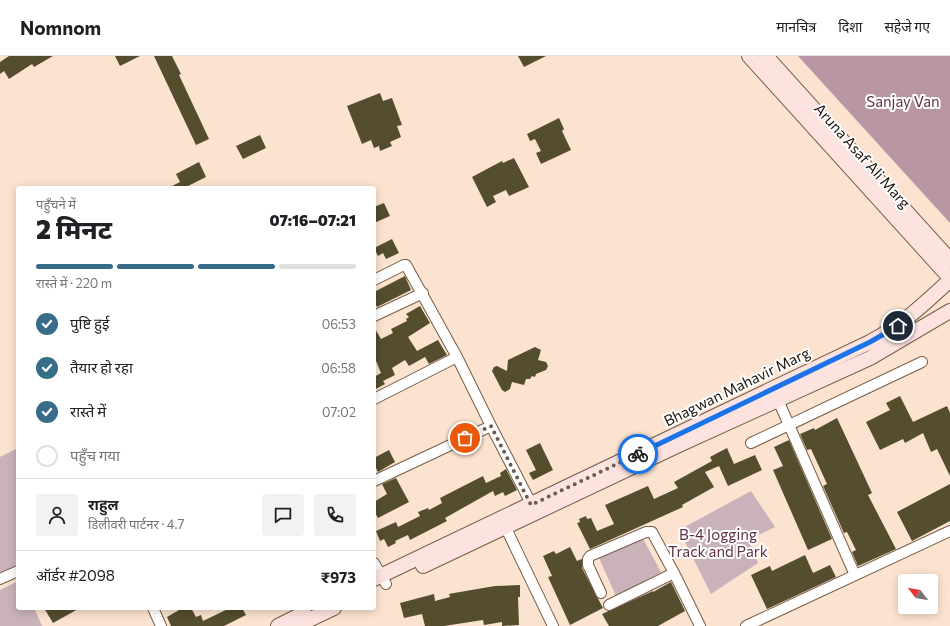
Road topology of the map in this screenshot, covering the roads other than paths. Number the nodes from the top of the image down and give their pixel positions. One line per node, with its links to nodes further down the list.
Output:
1 (749, 56): 5 (street, Aruna Asaf Ali Marg)
2 (766, 56): 3 (street, Aruna Asaf Ali Marg)
3 (950, 260)
4 (376, 279): 6 (street)
5 (950, 279): 13 (street, Bhagwan Mahavir Marg)
6 (423, 293): 8 (street); 9 (street)
7 (950, 311): 12 (street, Bhagwan Mahavir Marg)
8 (376, 315)
9 (457, 357): 11 (street); 15 (street)
10 (922, 362): 14 (street)
11 (376, 398)
12 (778, 400): 13 (street, Bhagwan Mahavir Marg); 14 (street)
13 (730, 416): 18 (street, Bhagwan Mahavir Marg)
14 (788, 425): 16 (street); 24 (street)
15 (491, 426): 17 (street); 18 (street)
16 (751, 443)
17 (376, 481)
18 (535, 509): 19 (street, Bhagwan Mahavir Marg)
19 (504, 524): 26 (street, Bhagwan Mahavir Marg); 36 (street)
20 (950, 531): 24 (street)
21 (376, 571): 26 (street)
22 (16, 572): 25 (street)
23 (674, 573): 27 (street); 28 (street); 32 (street)
24 (855, 575): 37 (street)
25 (0, 580)
26 (379, 582)
27 (601, 593)
28 (610, 605)
29 (154, 610): 33 (street)
30 (311, 610): 34 (street)
31 (330, 610): 35 (street)
32 (696, 625)
33 (161, 626)
34 (278, 626)
35 (296, 626)
36 (553, 626)
37 (746, 626)

